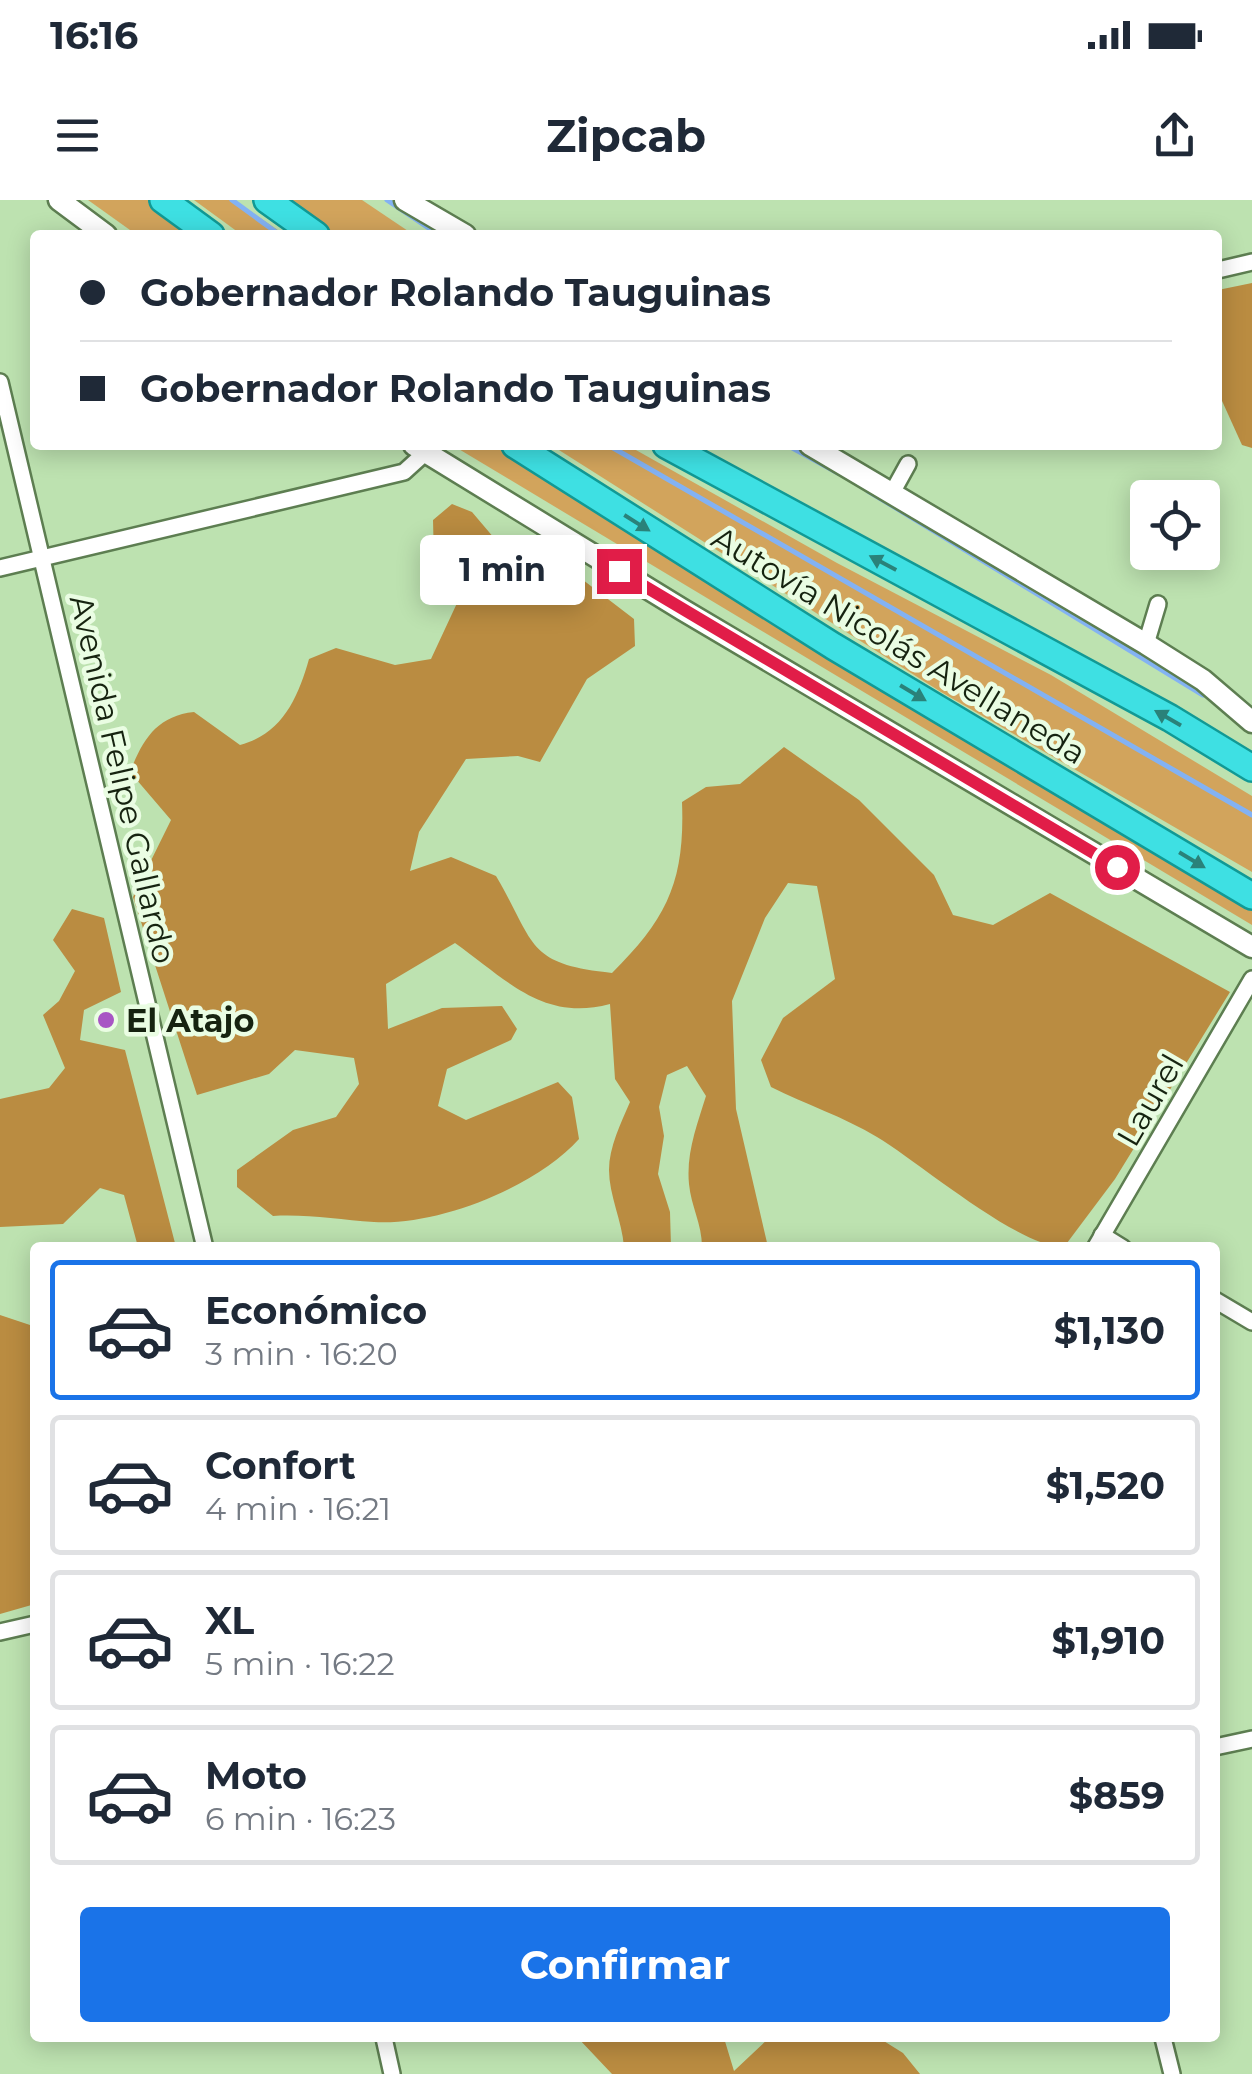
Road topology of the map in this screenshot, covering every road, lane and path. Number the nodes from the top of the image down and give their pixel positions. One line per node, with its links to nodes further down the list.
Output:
1 (59, 200): 5 (street)
2 (164, 200): 6 (highway)
3 (267, 200): 7 (highway)
4 (404, 200): 8 (street)
5 (99, 230)
6 (204, 230)
7 (309, 230)
8 (456, 230)
9 (1252, 262): 10 (street)
10 (1222, 269)
11 (0, 382): 19 (street, Avenida Felipe Gallardo)
12 (419, 450): 19 (street)
13 (422, 450): 26 (street)
14 (523, 450): 25 (highway, Autovía Nicolás Avellaneda, one-way to 25)
15 (675, 450): 24 (highway, Autovía Nicolás Avellaneda, one-way to 15)
16 (819, 450): 18 (street)
17 (908, 464): 18 (street)
18 (892, 493): 22 (street)
19 (43, 558): 20 (street); 29 (street, Avenida Felipe Gallardo)
20 (0, 568)
21 (1158, 604): 22 (street)
22 (1146, 644): 23 (street)
23 (1252, 722)
24 (1252, 768)
25 (1252, 896)
26 (1252, 947)
27 (1252, 979): 28 (street, Laurel)
28 (1098, 1241)
29 (204, 1242)
30 (1220, 1303): 31 (street)
31 (1252, 1322)
32 (30, 1625): 33 (street)
33 (0, 1632)
34 (1252, 1738): 35 (street)
35 (1220, 1746)
36 (385, 2042): 38 (street)
37 (1164, 2042): 39 (street)
38 (392, 2074)
39 (1172, 2074)

